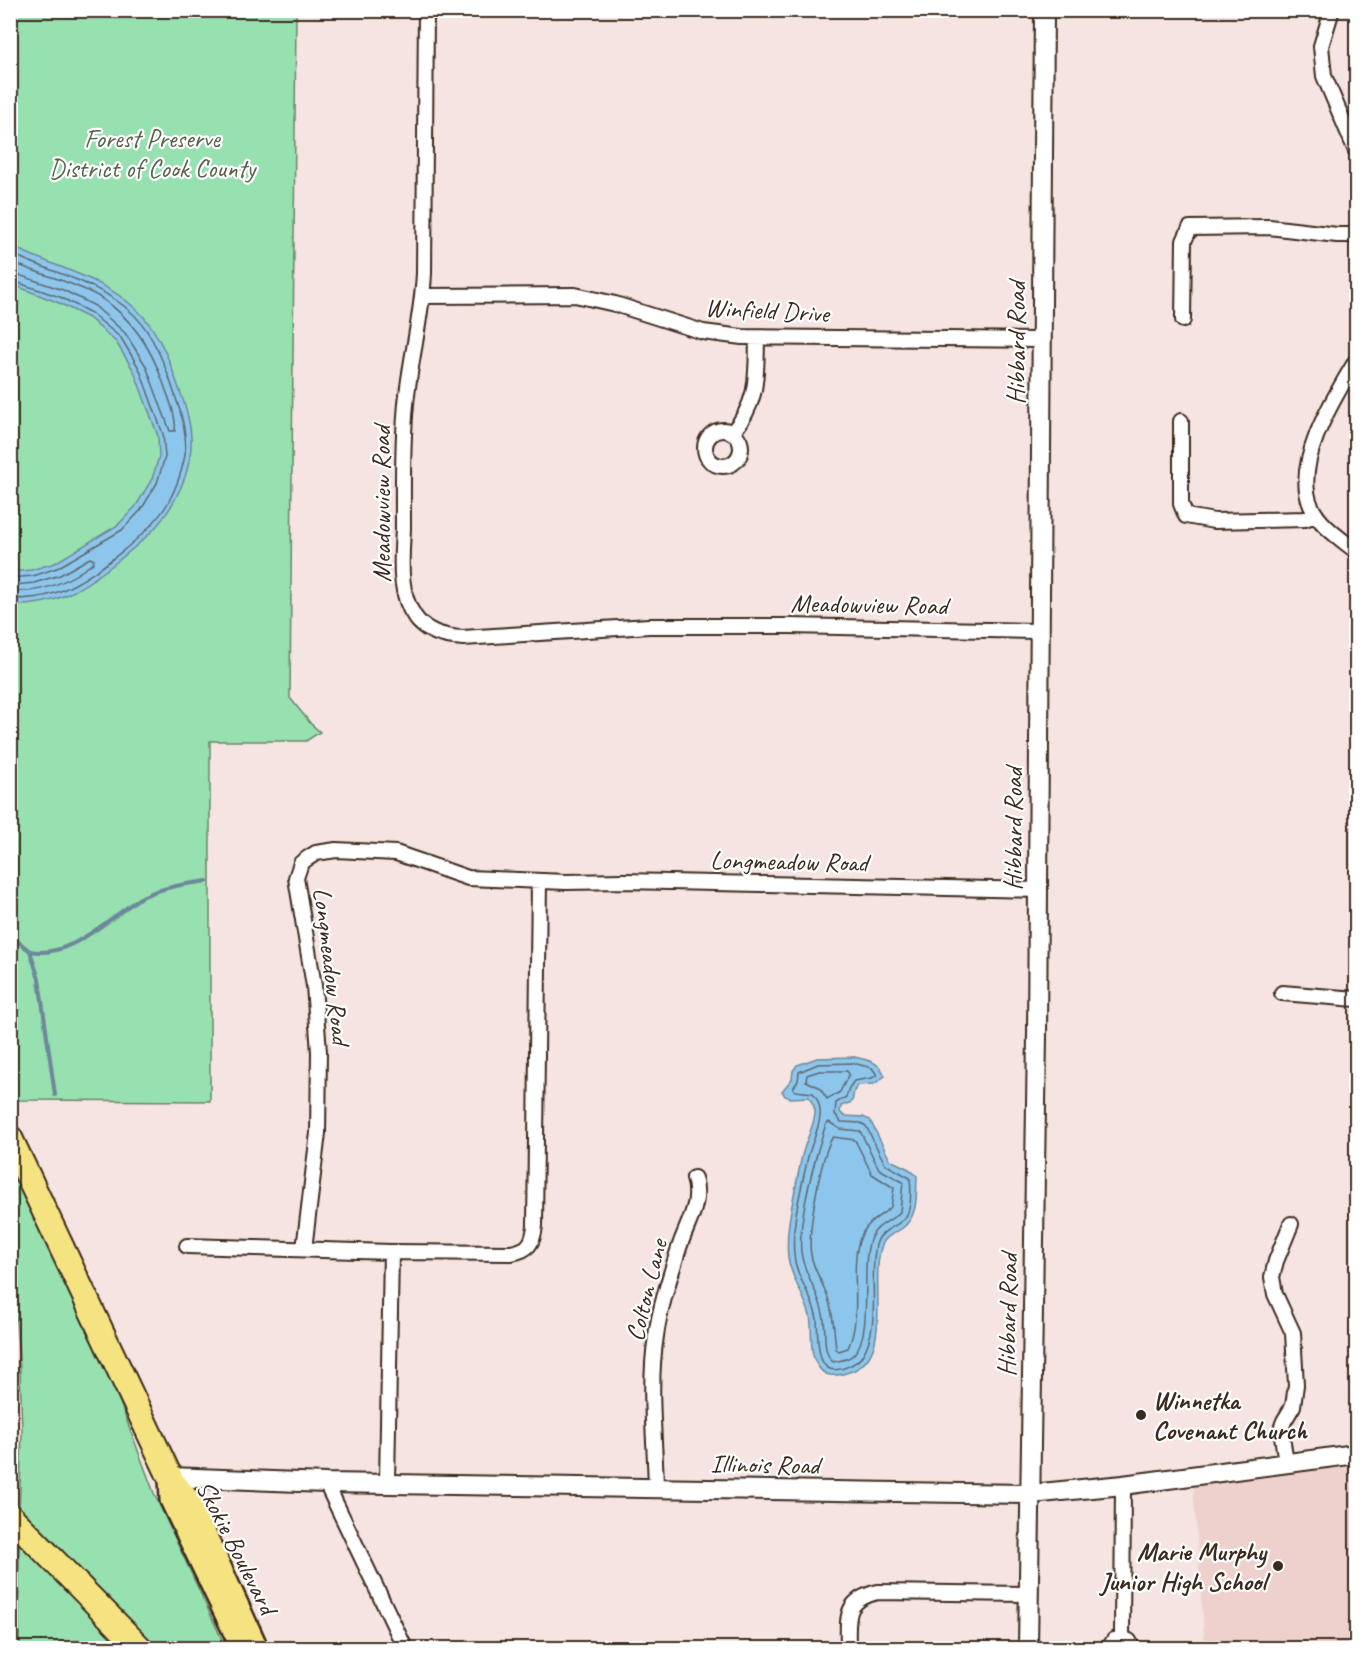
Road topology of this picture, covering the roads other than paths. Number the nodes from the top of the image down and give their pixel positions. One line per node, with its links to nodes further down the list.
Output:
1 (426, 10): 6 (street, Meadowview Road)
2 (1044, 10): 9 (street, Hibbard Road)
3 (1332, 10): 4 (street)
4 (1356, 151)
5 (1356, 235): 7 (street)
6 (423, 296): 8 (street, Winfield Drive); 15 (street, Meadowview Road)
7 (1183, 320)
8 (758, 338): 9 (street, Winfield Drive); 12 (street)
9 (1042, 340): 15 (street, Hibbard Road)
10 (1356, 361): 13 (street)
11 (1181, 421): 13 (street)
12 (732, 433)
13 (1316, 515): 14 (street)
14 (1356, 551)
15 (1040, 631): 17 (street, Hibbard Road)
16 (539, 881): 17 (street, Longmeadow Road); 24 (street, Longmeadow Road); 25 (street)
17 (1038, 890): 33 (street, Hibbard Road)
18 (1282, 993): 19 (street)
19 (1356, 999)
20 (10, 1138): 28 (highway)
21 (694, 1178): 32 (street, Colton Lane)
22 (1291, 1224): 27 (street)
23 (187, 1246): 24 (street)
24 (304, 1249): 25 (street)
25 (391, 1252): 30 (street)
26 (1356, 1454): 27 (street, Illinois Road)
27 (1286, 1464): 31 (street, Illinois Road)
28 (170, 1477): 29 (street, Illinois Road); 38 (main road, Skokie Boulevard); 39 (main road, Skokie Boulevard)
29 (326, 1483): 30 (street, Illinois Road); 40 (street)
30 (387, 1483): 32 (street, Illinois Road)
31 (1123, 1485): 33 (street, Illinois Road); 36 (street)
32 (656, 1488): 33 (street, Illinois Road)
33 (1030, 1494): 35 (street, Hibbard Road)
34 (10, 1516): 37 (highway)
35 (1029, 1594): 41 (street); 42 (street, Hibbard Road)
36 (1122, 1638): 43 (street); 44 (street)
37 (140, 1648)
38 (242, 1648)
39 (257, 1648)
40 (405, 1648)
41 (848, 1648)
42 (1028, 1648)
43 (1109, 1648)
44 (1132, 1648)

